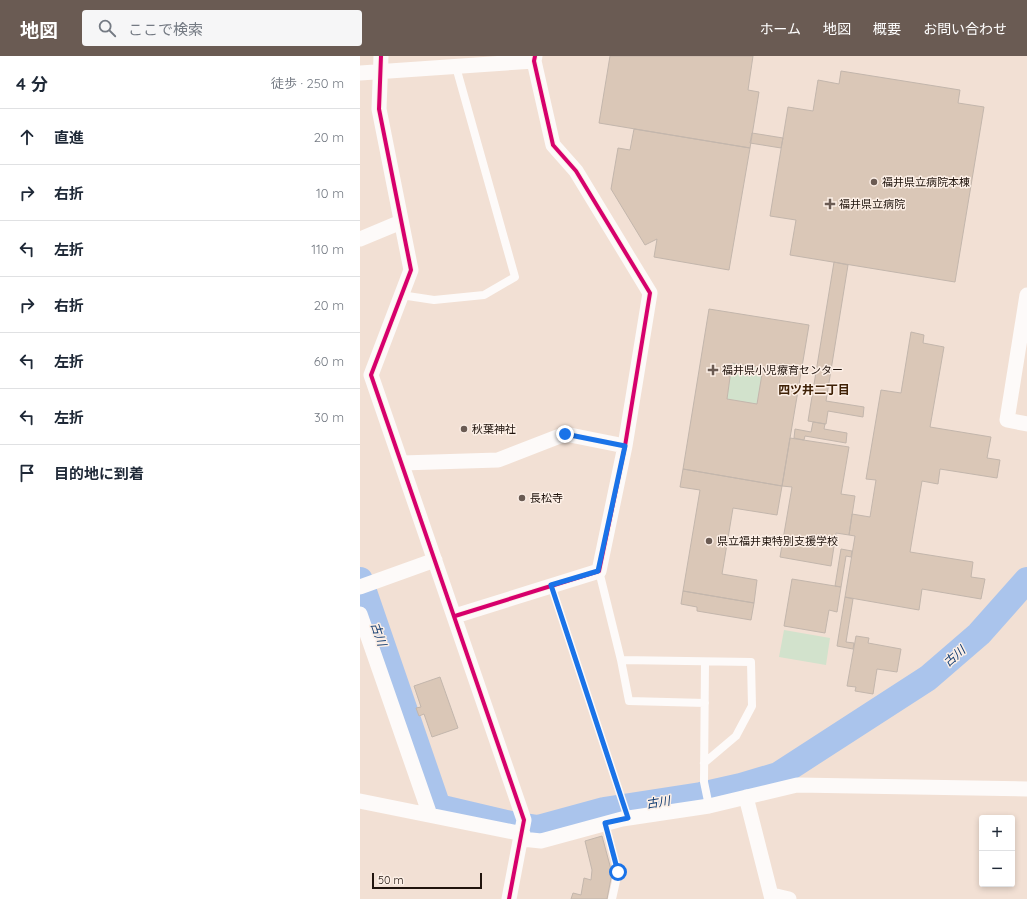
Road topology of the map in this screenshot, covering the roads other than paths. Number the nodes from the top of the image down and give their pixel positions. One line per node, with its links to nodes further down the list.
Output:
1 (381, 56): 5 (street)
2 (534, 58): 3 (street); 13 (street)
3 (456, 67): 5 (street); 8 (lane)
4 (360, 73): 5 (street)
5 (381, 73): 6 (street)
6 (401, 222): 7 (street); 8 (street)
7 (360, 239)
8 (401, 295): 11 (street)
9 (1027, 295): 10 (street)
10 (1024, 330): 12 (street)
11 (366, 376): 14 (street)
12 (1027, 424)
13 (625, 446): 14 (street); 16 (street)
14 (402, 463): 15 (street)
15 (435, 560): 18 (street); 20 (street)
16 (598, 571): 17 (street); 21 (lane)
17 (551, 585): 20 (street); 30 (lane)
18 (360, 587)
19 (360, 614): 29 (street)
20 (455, 616): 32 (street)
21 (621, 660): 22 (lane); 23 (lane)
22 (705, 662): 23 (lane); 24 (lane)
23 (705, 703): 24 (lane)
24 (704, 763): 28 (lane)
25 (1027, 789): 26 (street)
26 (746, 797): 28 (street); 33 (street)
27 (360, 801): 29 (street)
28 (709, 806): 30 (street)
29 (430, 815): 32 (street)
30 (628, 818): 31 (street)
31 (605, 823): 32 (street); 35 (lane)
32 (522, 837): 34 (street)
33 (772, 897): 36 (street)
34 (509, 899)
35 (612, 899)
36 (789, 899)

